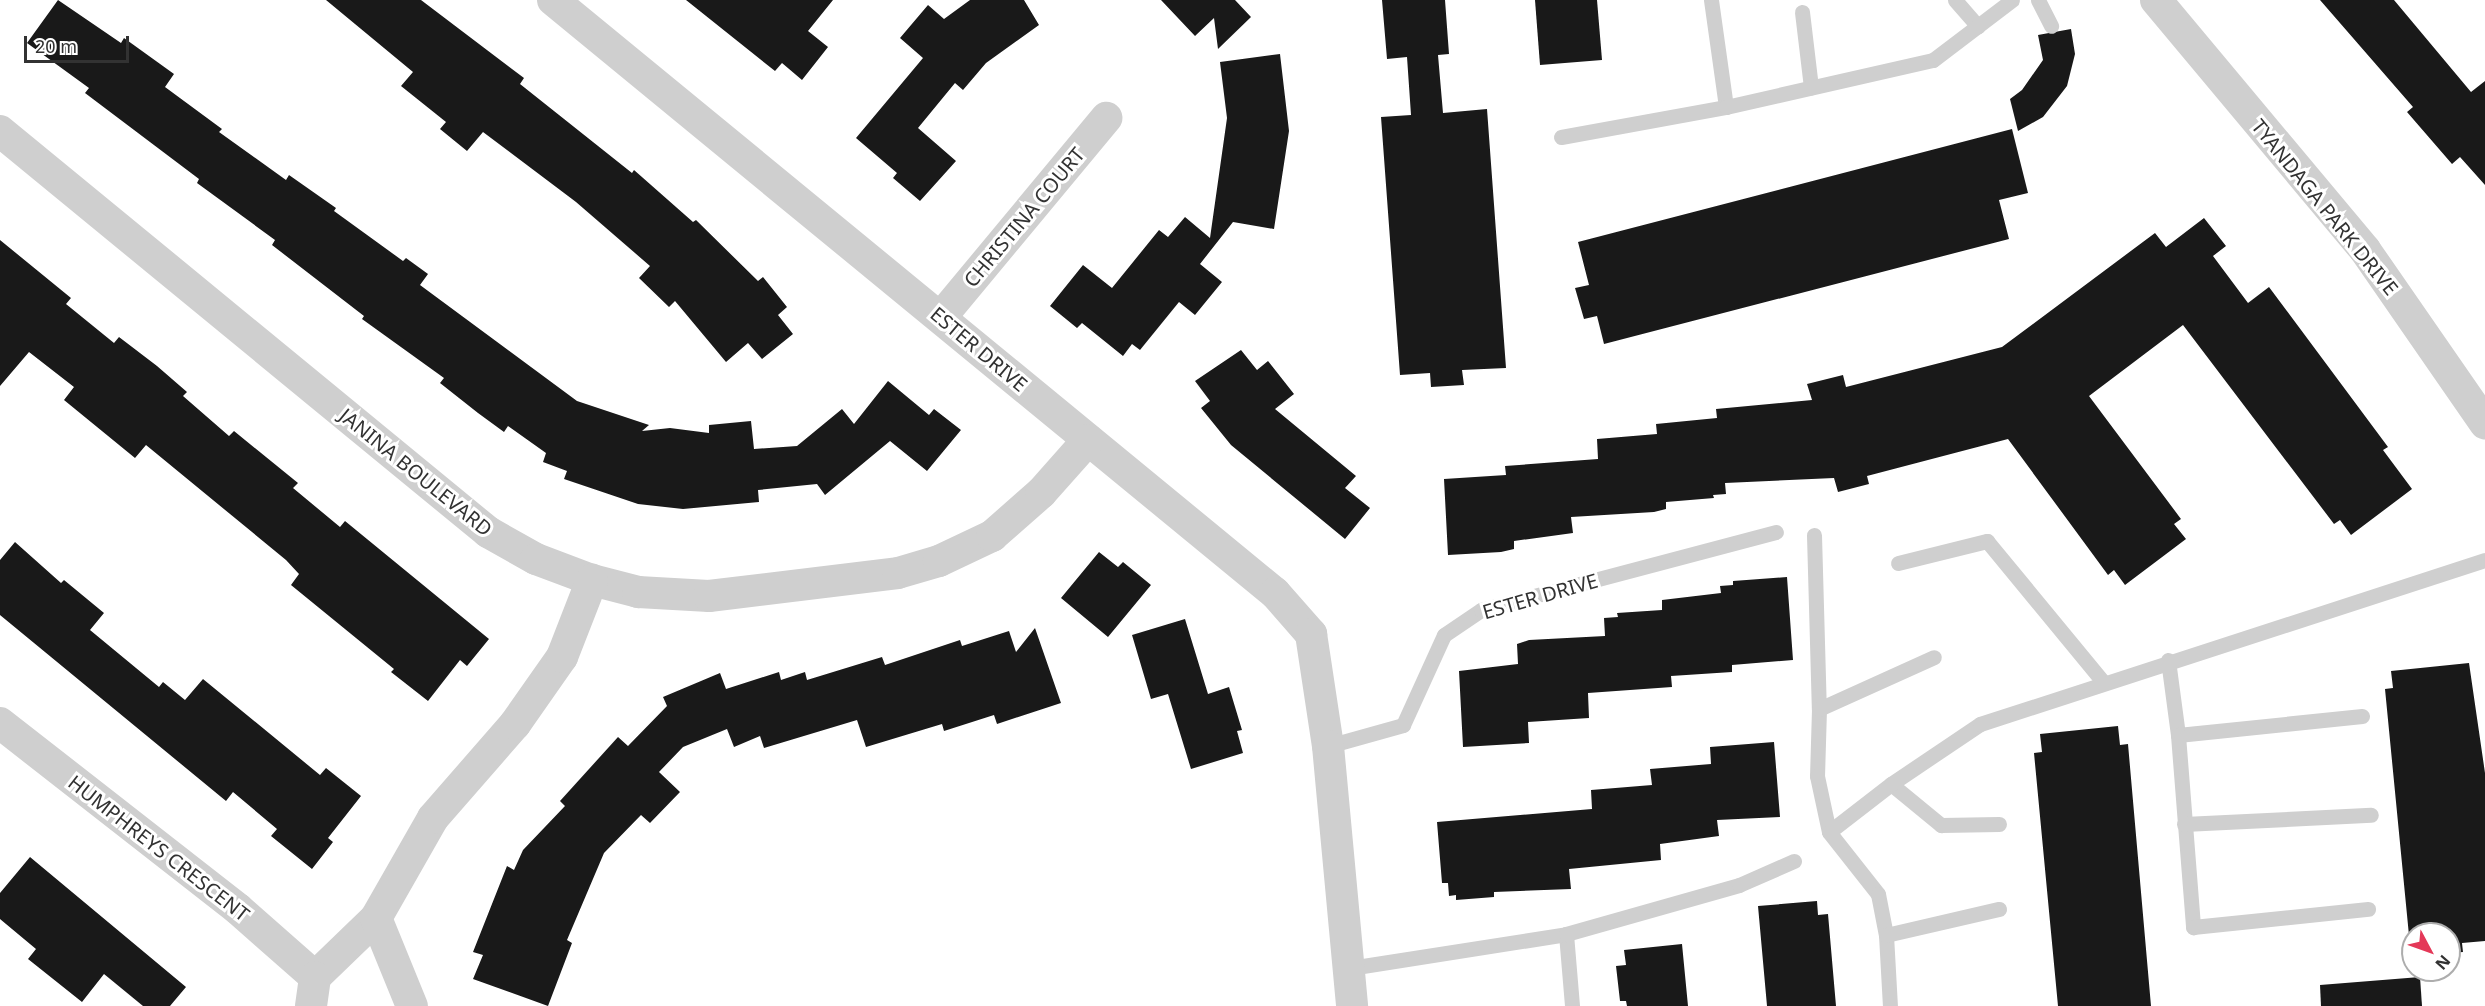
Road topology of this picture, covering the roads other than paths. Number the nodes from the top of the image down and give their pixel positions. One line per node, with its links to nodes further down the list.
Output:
1 (553, 0): 15 (street, ESTER DRIVE)
2 (1711, 0): 11 (lane)
3 (1955, 0): 8 (lane)
4 (2012, 0): 8 (lane)
5 (2038, 0): 9 (lane)
6 (2156, 0): 16 (street, TYANDAGA PARK DRIVE)
7 (1802, 12): 10 (lane)
8 (1977, 26): 10 (lane)
9 (2051, 26)
10 (1811, 87): 11 (lane)
11 (1726, 107): 14 (lane)
12 (1106, 118): 15 (street, CHRISTINA COURT)
13 (0, 131): 22 (street, JANINA BOULEVARD)
14 (1561, 137)
15 (941, 317): 17 (street, ESTER DRIVE)
16 (2485, 423)
17 (1088, 440): 22 (street, JANINA BOULEVARD); 30 (street, ESTER DRIVE)
18 (1776, 532): 30 (lane, ESTER DRIVE)
19 (1814, 535): 26 (lane)
20 (2485, 560): 24 (lane)
21 (1898, 563): 25 (lane)
22 (592, 580): 39 (street, HUMPHREYS CRESCENT)
23 (1934, 657): 26 (lane)
24 (2169, 660): 25 (lane); 29 (lane)
25 (2104, 683): 31 (lane)
26 (1819, 709): 35 (lane)
27 (2362, 716): 29 (lane)
28 (0, 723): 43 (street, HUMPHREYS CRESCENT)
29 (2178, 735): 34 (lane)
30 (1328, 746): 42 (street, ESTER DRIVE)
31 (1891, 784): 33 (lane); 35 (lane)
32 (2371, 815): 34 (lane)
33 (1999, 824)
34 (2184, 824): 38 (lane)
35 (1829, 832): 41 (lane)
36 (1794, 861): 40 (lane)
37 (1999, 909): 41 (lane)
38 (2368, 909)
39 (376, 918): 43 (street, HUMPHREYS CRESCENT); 44 (street)
40 (1566, 934): 42 (lane); 46 (lane)
41 (1886, 935): 47 (lane)
42 (1350, 968): 45 (street, ESTER DRIVE)
43 (313, 991)
44 (412, 1006)
45 (1352, 1006)
46 (1572, 1006)
47 (1890, 1006)

